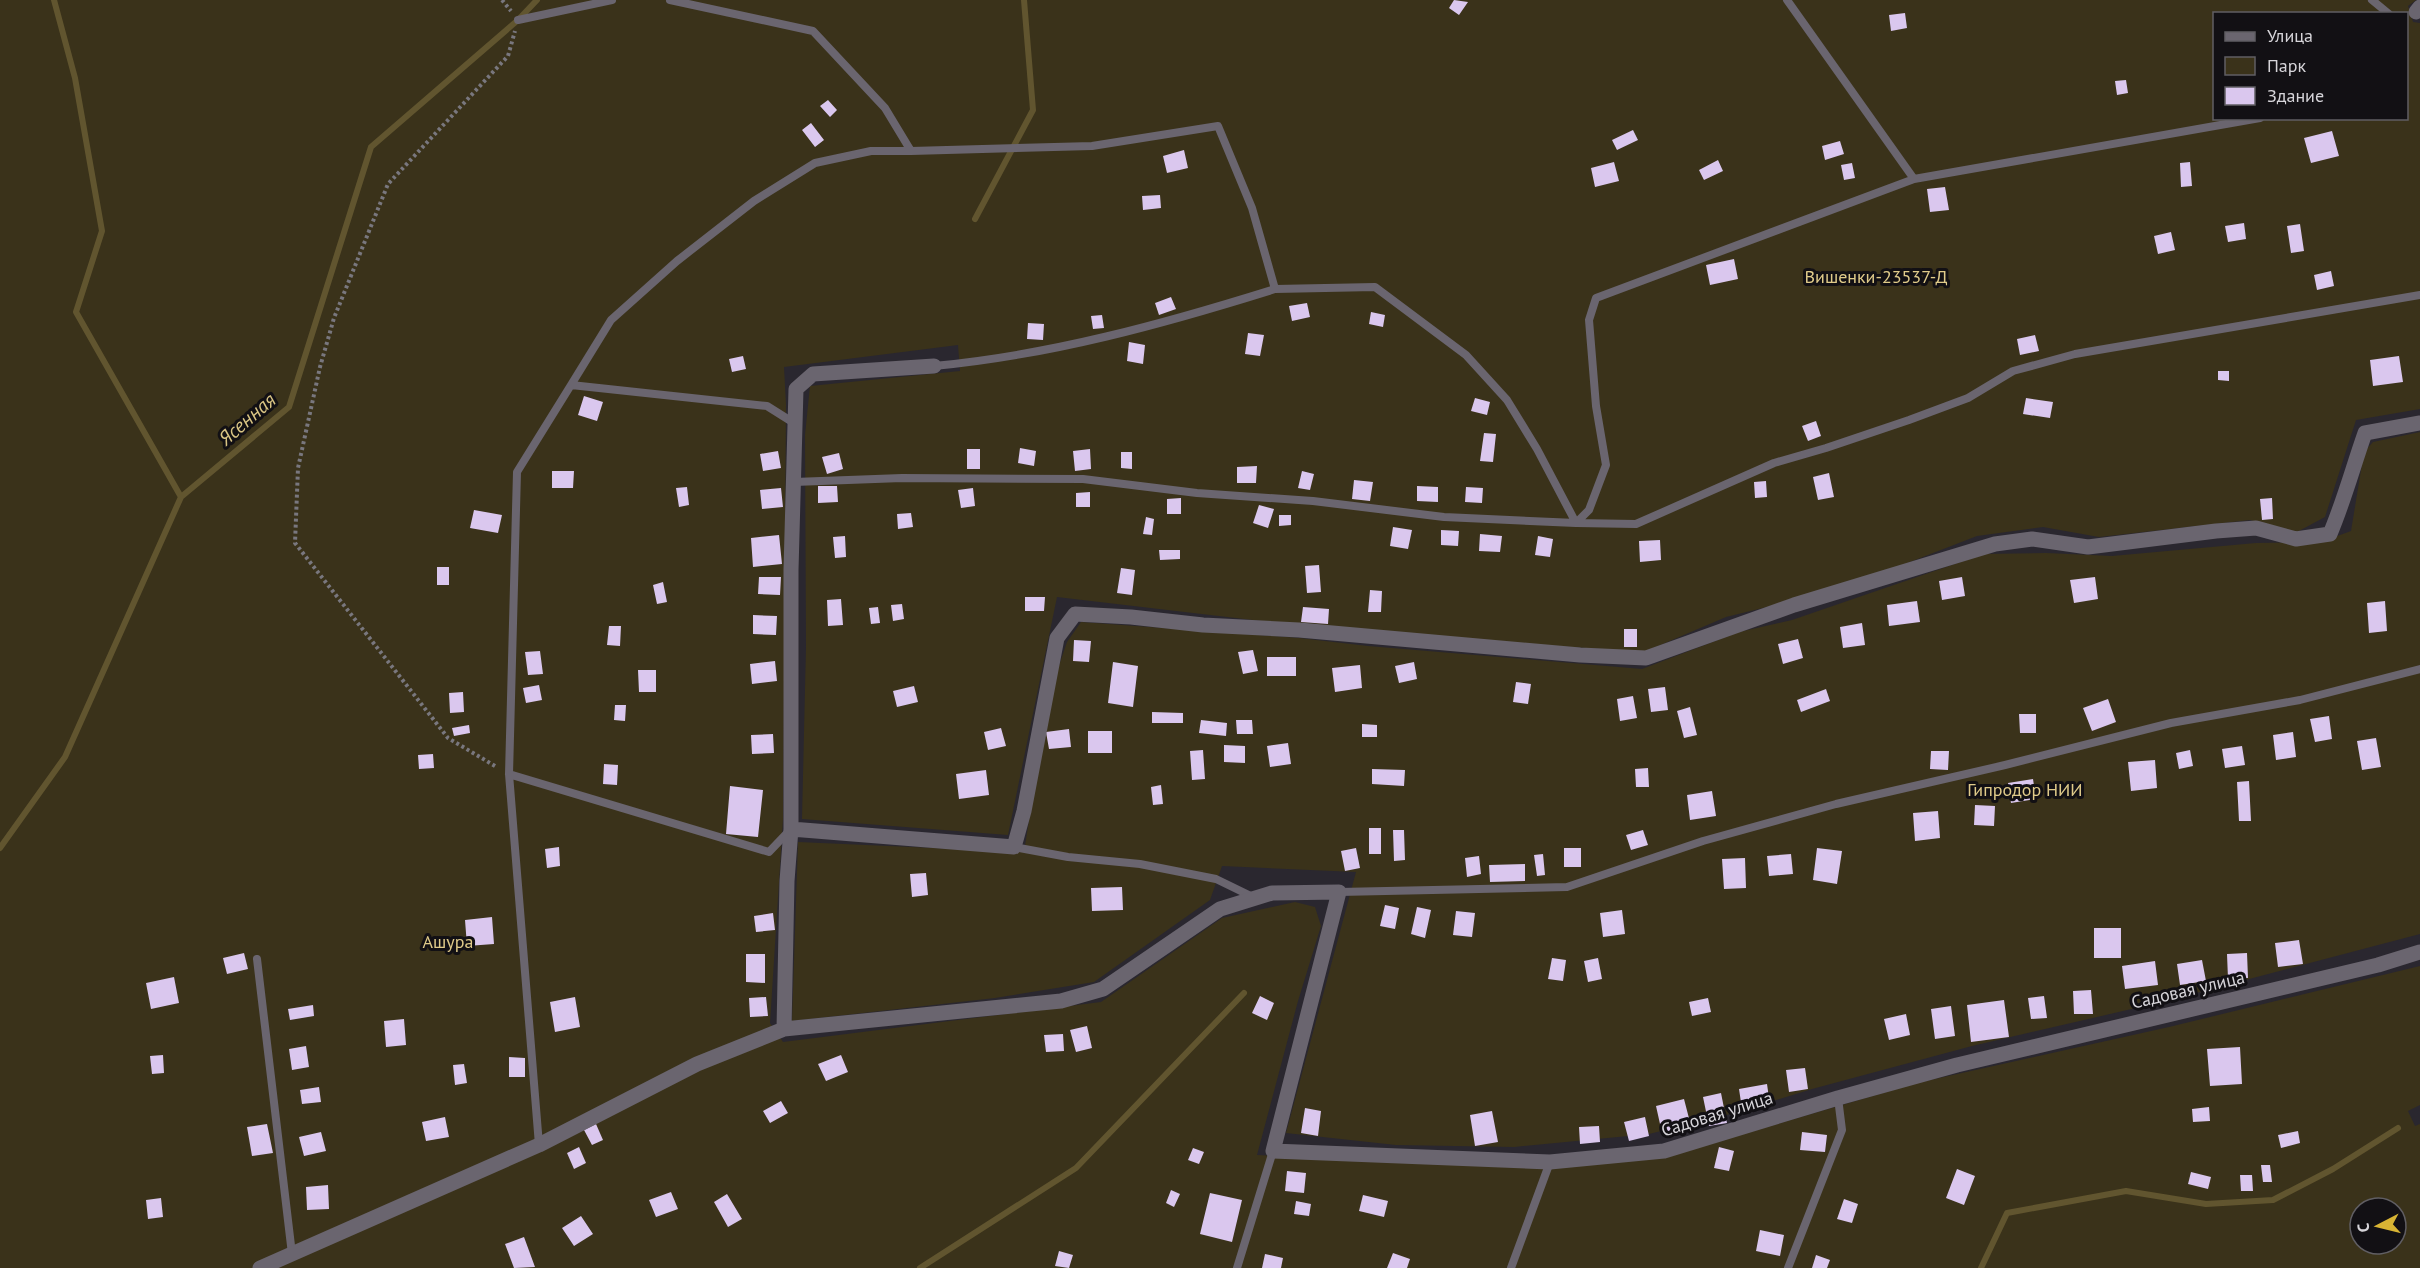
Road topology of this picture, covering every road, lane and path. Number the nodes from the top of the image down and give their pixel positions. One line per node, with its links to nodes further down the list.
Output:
1 (502, 0): 7 (path)
2 (612, 0): 7 (lane)
3 (670, 0): 9 (lane)
4 (1791, 0): 10 (lane)
5 (2372, 0): 6 (lane)
6 (2387, 12)
7 (518, 21): 20 (path)
8 (2249, 120): 10 (lane)
9 (911, 150): 11 (lane); 14 (lane)
10 (1914, 179): 18 (lane)
11 (1275, 290): 13 (lane); 18 (lane)
12 (2420, 295): 18 (lane)
13 (934, 366): 15 (street)
14 (571, 385): 15 (lane); 20 (lane)
15 (794, 423): 17 (street)
16 (2420, 423): 22 (street)
17 (794, 482): 18 (lane); 21 (street)
18 (1576, 523)
19 (2420, 669): 23 (lane)
20 (509, 774): 21 (lane); 29 (lane)
21 (791, 829): 22 (street); 27 (street)
22 (1014, 847): 24 (lane)
23 (1339, 892): 24 (street); 30 (street)
24 (1255, 898): 27 (street)
25 (2420, 952): 28 (street, Садовая улица)
26 (257, 959): 32 (lane)
27 (784, 1029): 29 (street)
28 (1838, 1098): 31 (street, Садовая улица); 36 (lane)
29 (539, 1145): 32 (street)
30 (1273, 1151): 31 (street, Садовая улица); 34 (lane)
31 (1550, 1162): 35 (lane)
32 (292, 1254): 33 (street)
33 (260, 1268)
34 (1237, 1268)
35 (1511, 1268)
36 (1788, 1268)

